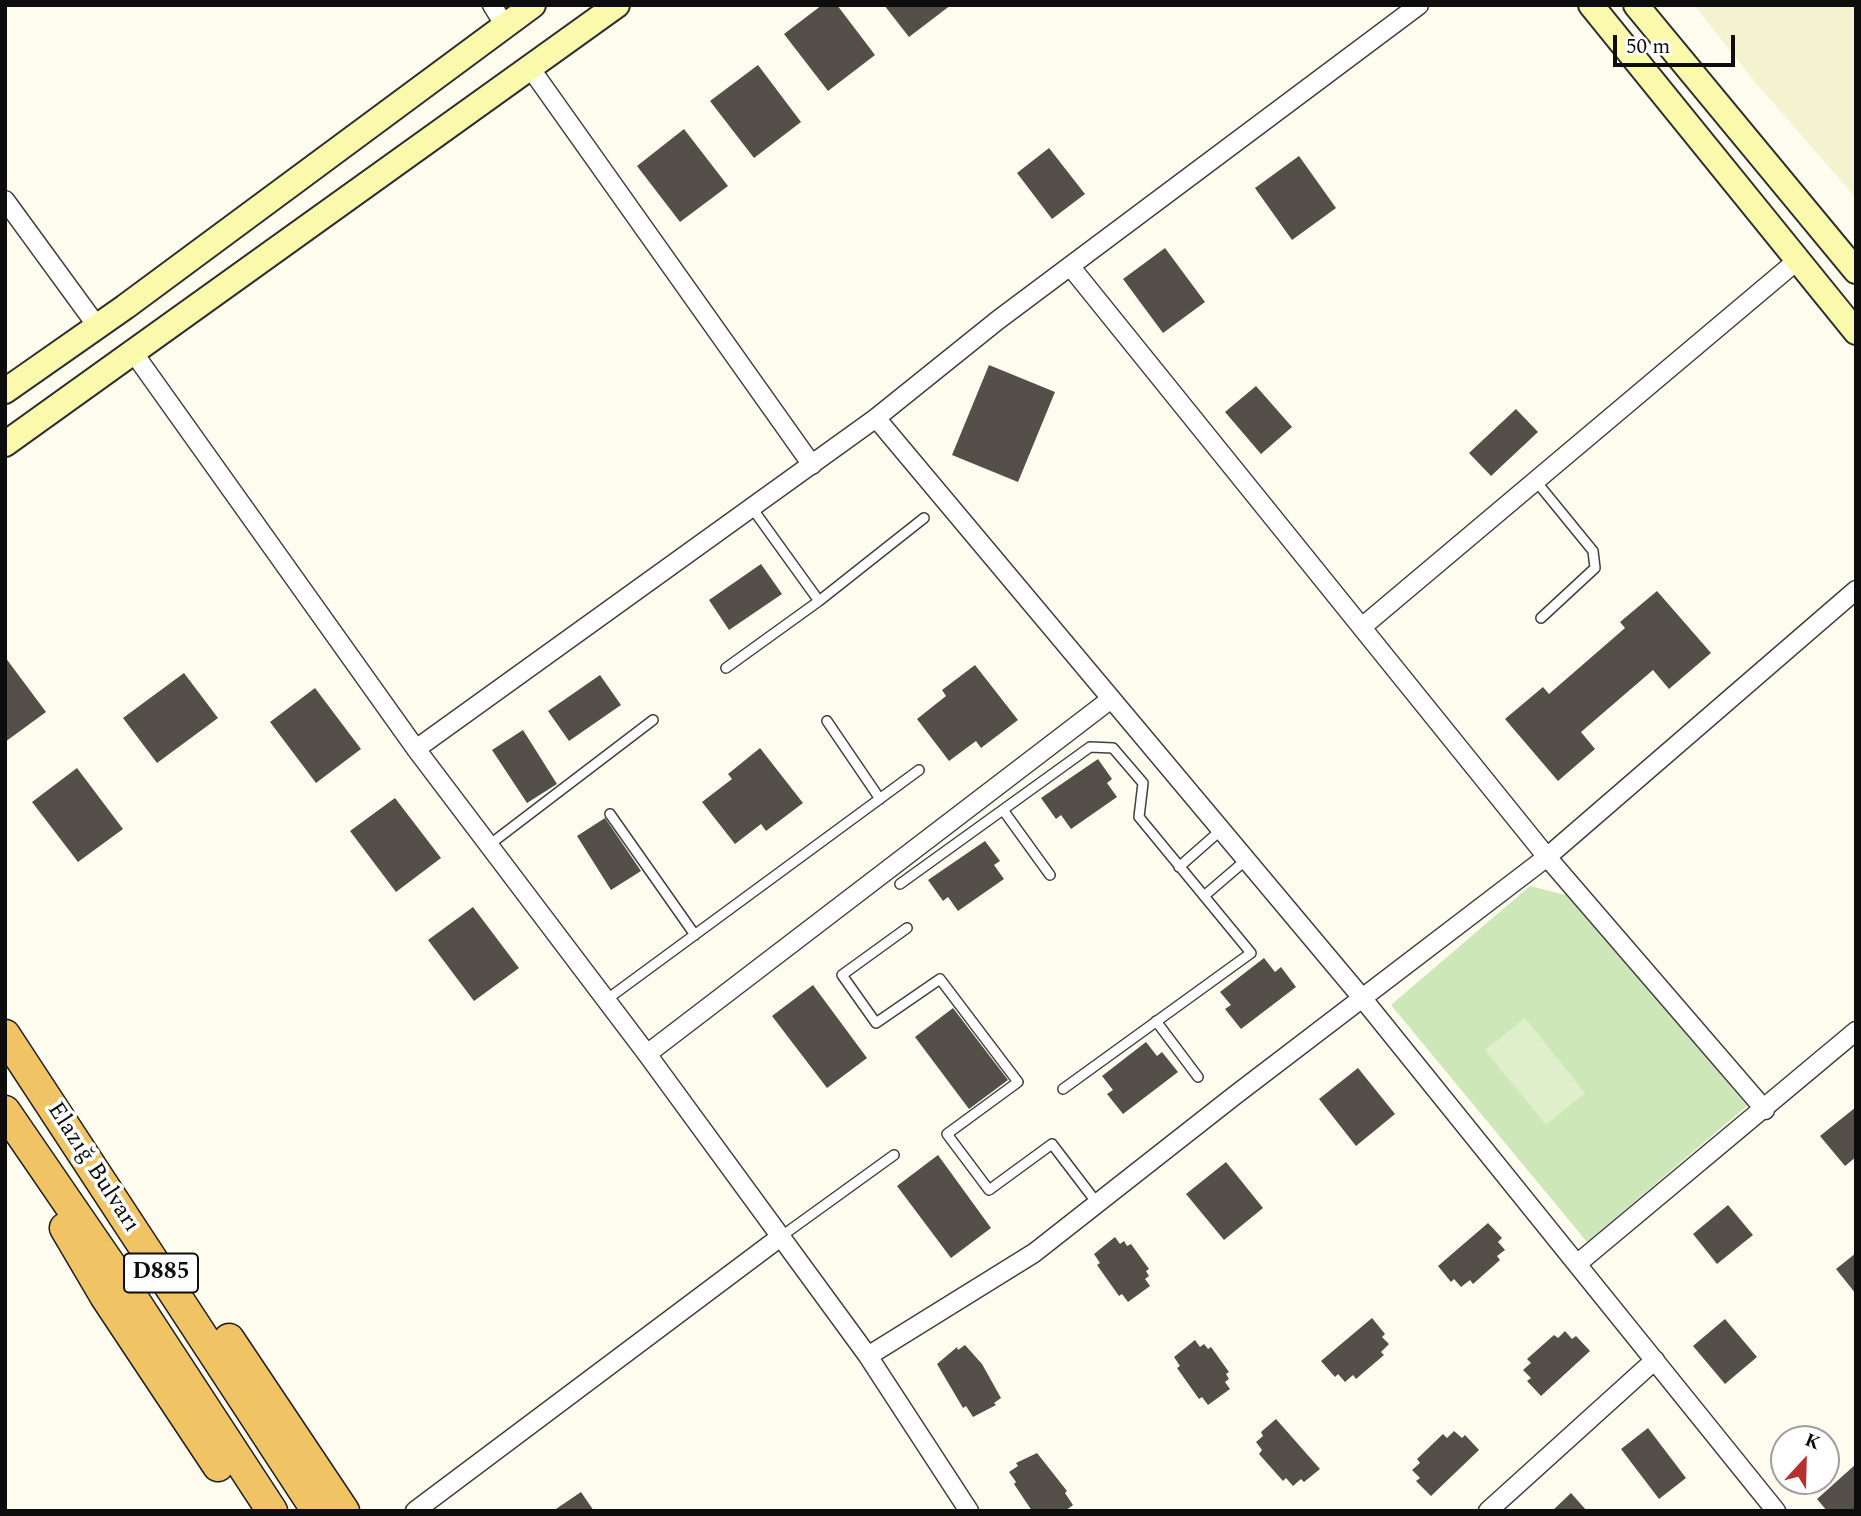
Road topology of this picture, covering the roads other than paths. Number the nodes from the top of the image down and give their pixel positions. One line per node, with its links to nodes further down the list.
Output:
1 (533, 5): 6 (main road)
2 (617, 5): 7 (main road)
3 (1419, 5): 10 (street)
4 (1591, 5): 9 (main road)
5 (1636, 5): 11 (main road)
6 (498, 15): 12 (main road)
7 (531, 69): 14 (main road); 18 (street)
8 (5, 200): 12 (street)
9 (1799, 259): 13 (main road); 19 (street)
10 (1070, 266): 16 (street); 25 (street)
11 (1856, 271)
12 (97, 326): 15 (main road)
13 (1856, 332)
14 (133, 352): 17 (main road); 30 (street)
15 (5, 391)
16 (876, 418): 18 (street); 27 (street)
17 (5, 444)
18 (812, 465): 20 (street)
19 (1535, 480): 24 (lane); 25 (street)
20 (752, 508): 23 (lane); 30 (street)
21 (924, 518): 23 (lane)
22 (1856, 590): 37 (street)
23 (819, 601): 26 (lane)
24 (1541, 618)
25 (1362, 627): 37 (street)
26 (726, 668)
27 (1111, 699): 35 (street); 50 (street)
28 (653, 720): 36 (lane)
29 (827, 721): 32 (lane)
30 (416, 749): 36 (street)
31 (919, 770): 32 (lane)
32 (880, 799): 44 (lane)
33 (1003, 810): 39 (lane); 40 (lane); 41 (lane)
34 (610, 814): 44 (lane)
35 (1221, 830): 38 (street); 39 (lane)
36 (489, 845): 46 (street)
37 (1547, 857): 45 (street); 53 (street)
38 (1246, 860): 42 (lane); 45 (street)
39 (1179, 867): 42 (lane)
40 (1050, 875)
41 (900, 884)
42 (1204, 896): 47 (lane)
43 (907, 928): 57 (lane)
44 (695, 934): 46 (lane)
45 (1363, 999): 57 (street); 59 (street)
46 (606, 1000): 50 (street)
47 (1156, 1021): 51 (lane); 52 (lane)
48 (1856, 1031): 53 (street)
49 (12, 1045): 64 (highway, Elazığ Bulvarı / D885); 65 (highway)
50 (647, 1054): 58 (street)
51 (1198, 1077)
52 (1063, 1088)
53 (1765, 1110): 59 (street)
54 (5, 1111): 63 (highway, Elazığ Bulvarı / D885)
55 (5, 1117): 62 (highway)
56 (894, 1155): 58 (lane)
57 (1097, 1203): 60 (street)
58 (779, 1238): 60 (street); 66 (street)
59 (1577, 1264): 61 (street)
60 (868, 1356): 67 (street)
61 (1655, 1360): 68 (street); 69 (street)
62 (248, 1511)
63 (272, 1511)
64 (317, 1511)
65 (344, 1511)
66 (415, 1511)
67 (969, 1511)
68 (1488, 1511)
69 (1776, 1511)

